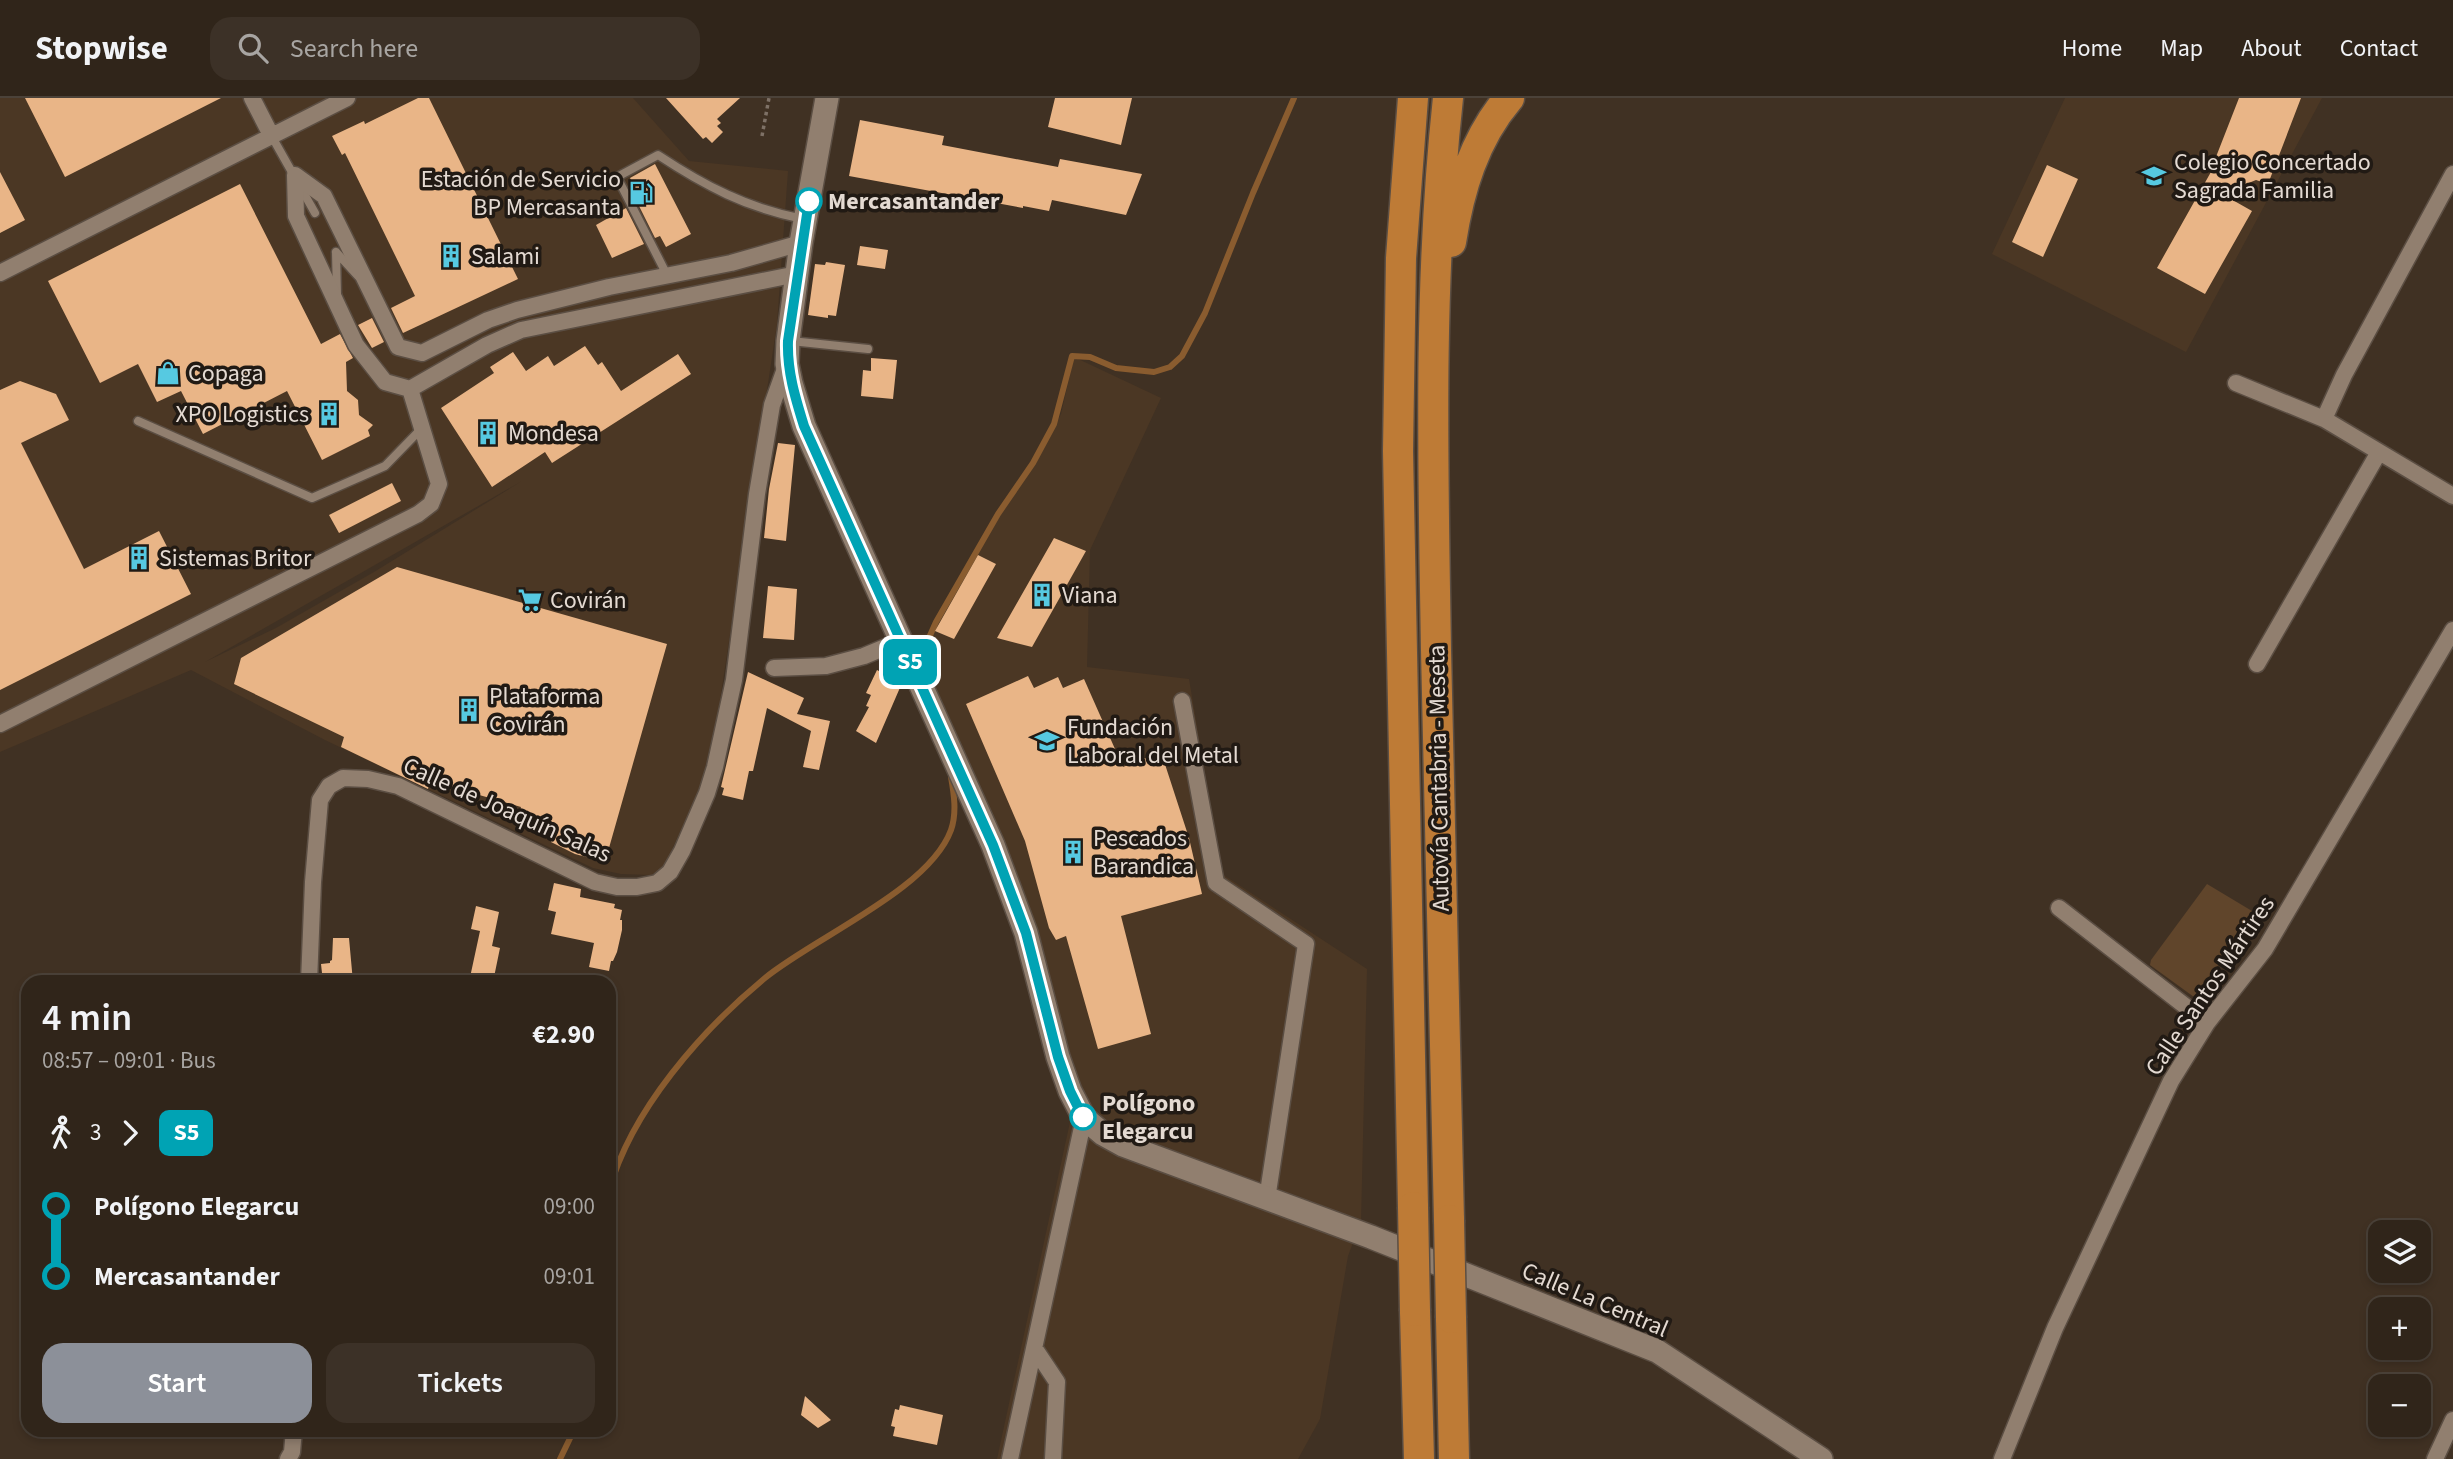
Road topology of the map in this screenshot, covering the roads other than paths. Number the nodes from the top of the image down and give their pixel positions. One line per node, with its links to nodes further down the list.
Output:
1 (252, 98): 8 (street)
2 (347, 98): 8 (street)
3 (827, 98): 13 (street, Calle de Joaquín Salas)
4 (1403, 98): 12 (highway)
5 (1413, 98): 12 (highway, Autovía Cantabria - Meseta)
6 (1448, 98): 22 (highway, Autovía Cantabria - Meseta)
7 (1509, 98): 22 (highway)
8 (271, 135): 10 (lane); 15 (street)
9 (2453, 174): 26 (street)
10 (295, 175): 11 (lane); 18 (street); 19 (street)
11 (315, 213)
12 (1403, 213): 48 (highway, Autovía Cantabria - Meseta, bridge)
13 (805, 219): 14 (street, Calle de Joaquín Salas); 17 (lane)
14 (801, 243): 16 (street, Calle de Joaquín Salas); 17 (street)
15 (0, 273)
16 (797, 274): 20 (street, Calle de Joaquín Salas); 25 (street)
17 (667, 275): 18 (street)
18 (368, 287): 19 (lane)
19 (337, 304): 25 (street)
20 (788, 341): 21 (lane); 23 (street, Calle de Joaquín Salas)
21 (868, 349)
22 (1432, 357): 49 (highway, Autovía Cantabria - Meseta, bridge)
23 (787, 364): 31 (street, Calle de Joaquín Salas); 38 (street, Calle de Joaquín Salas)
24 (2236, 383): 26 (street)
25 (410, 389): 28 (street)
26 (2324, 419): 29 (street)
27 (138, 421): 28 (lane)
28 (423, 427): 36 (street)
29 (2379, 452): 30 (street); 33 (street)
30 (2453, 496)
31 (900, 641): 34 (street); 40 (street, Calle de Joaquín Salas)
32 (2450, 641): 39 (street, Calle Santos Mártires)
33 (2257, 664)
34 (774, 668)
35 (1182, 701): 41 (street)
36 (0, 724)
37 (2059, 908): 39 (street)
38 (309, 975)
39 (2207, 1023): 51 (street, Calle Santos Mártires)
40 (1084, 1118): 41 (street, Calle La Central); 42 (street)
41 (1267, 1199): 50 (street, Calle La Central)
42 (1035, 1349): 46 (street); 47 (street)
43 (2453, 1420): 52 (street)
44 (293, 1437): 45 (street)
45 (288, 1459)
46 (1010, 1459)
47 (1054, 1459)
48 (1419, 1459)
49 (1454, 1459)
50 (1821, 1459)
51 (2002, 1459)
52 (2435, 1459)

